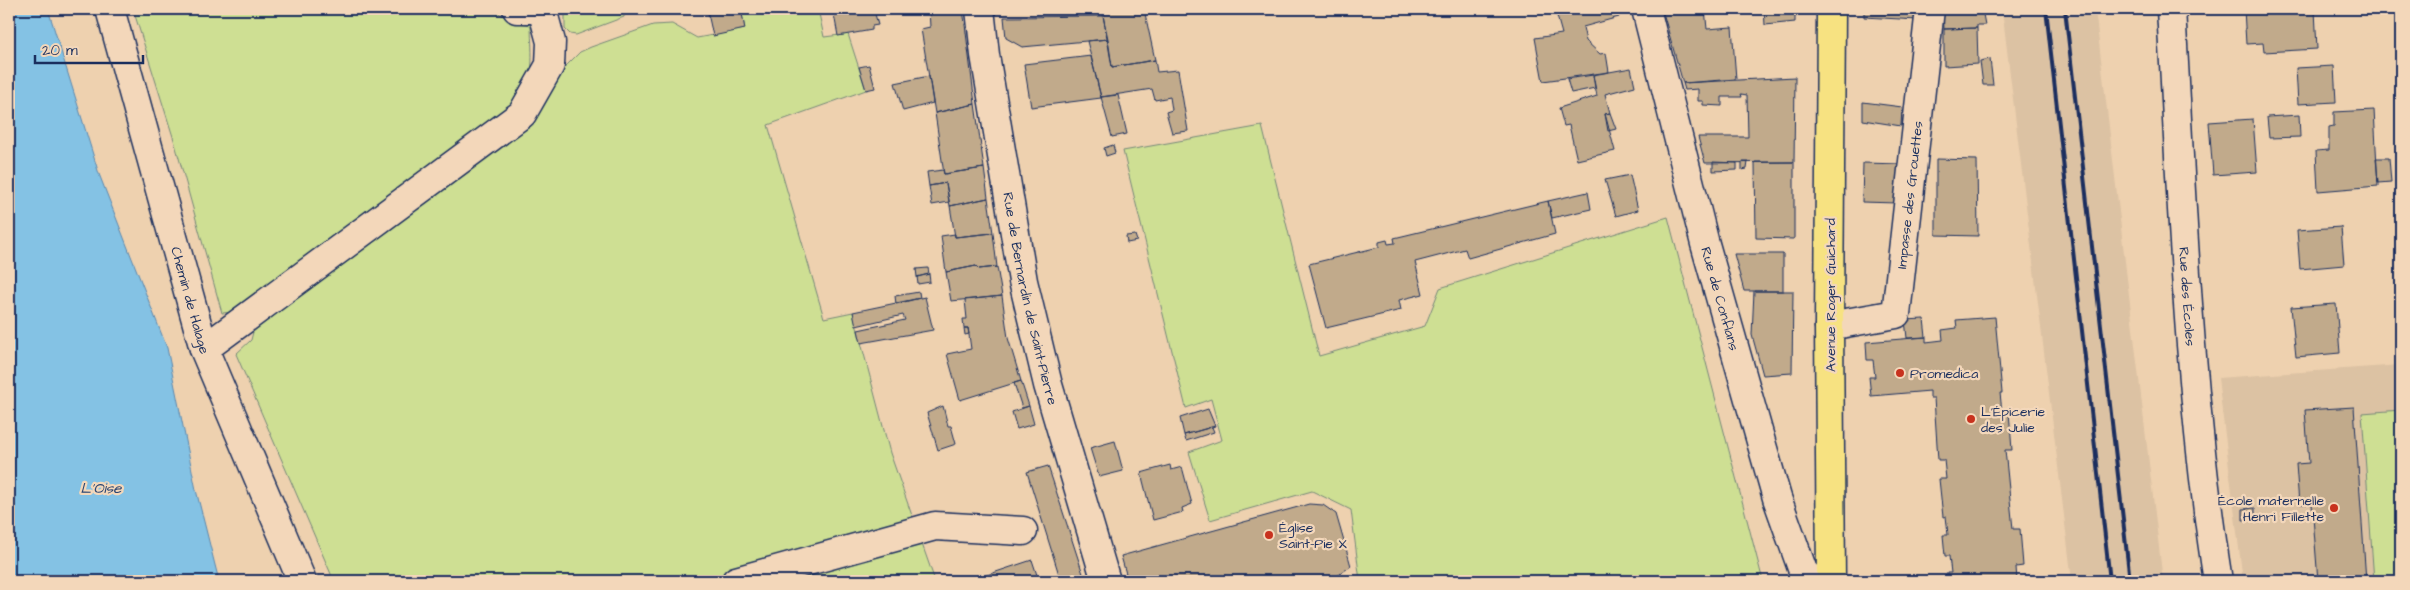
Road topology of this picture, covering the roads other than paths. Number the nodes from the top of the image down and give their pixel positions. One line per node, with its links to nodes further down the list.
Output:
1 (110, 9): 11 (street, Chemin de Halage)
2 (517, 9): 3 (street)
3 (535, 9)
4 (542, 9): 11 (street)
5 (980, 9): 15 (street, Rue de Bernardin de Saint-Pierre)
6 (1646, 9): 16 (street, Rue de Conflans)
7 (1831, 9): 10 (main road, Avenue Roger Guichard)
8 (1930, 9): 10 (street, Impasse des Grouettes)
9 (2172, 9): 18 (street, Rue des Écoles)
10 (1829, 326): 17 (main road, Avenue Roger Guichard)
11 (204, 349): 13 (street, Chemin de Halage)
12 (1023, 531): 14 (street)
13 (302, 581)
14 (736, 581)
15 (1106, 581)
16 (1812, 581)
17 (1831, 581)
18 (2218, 581)

